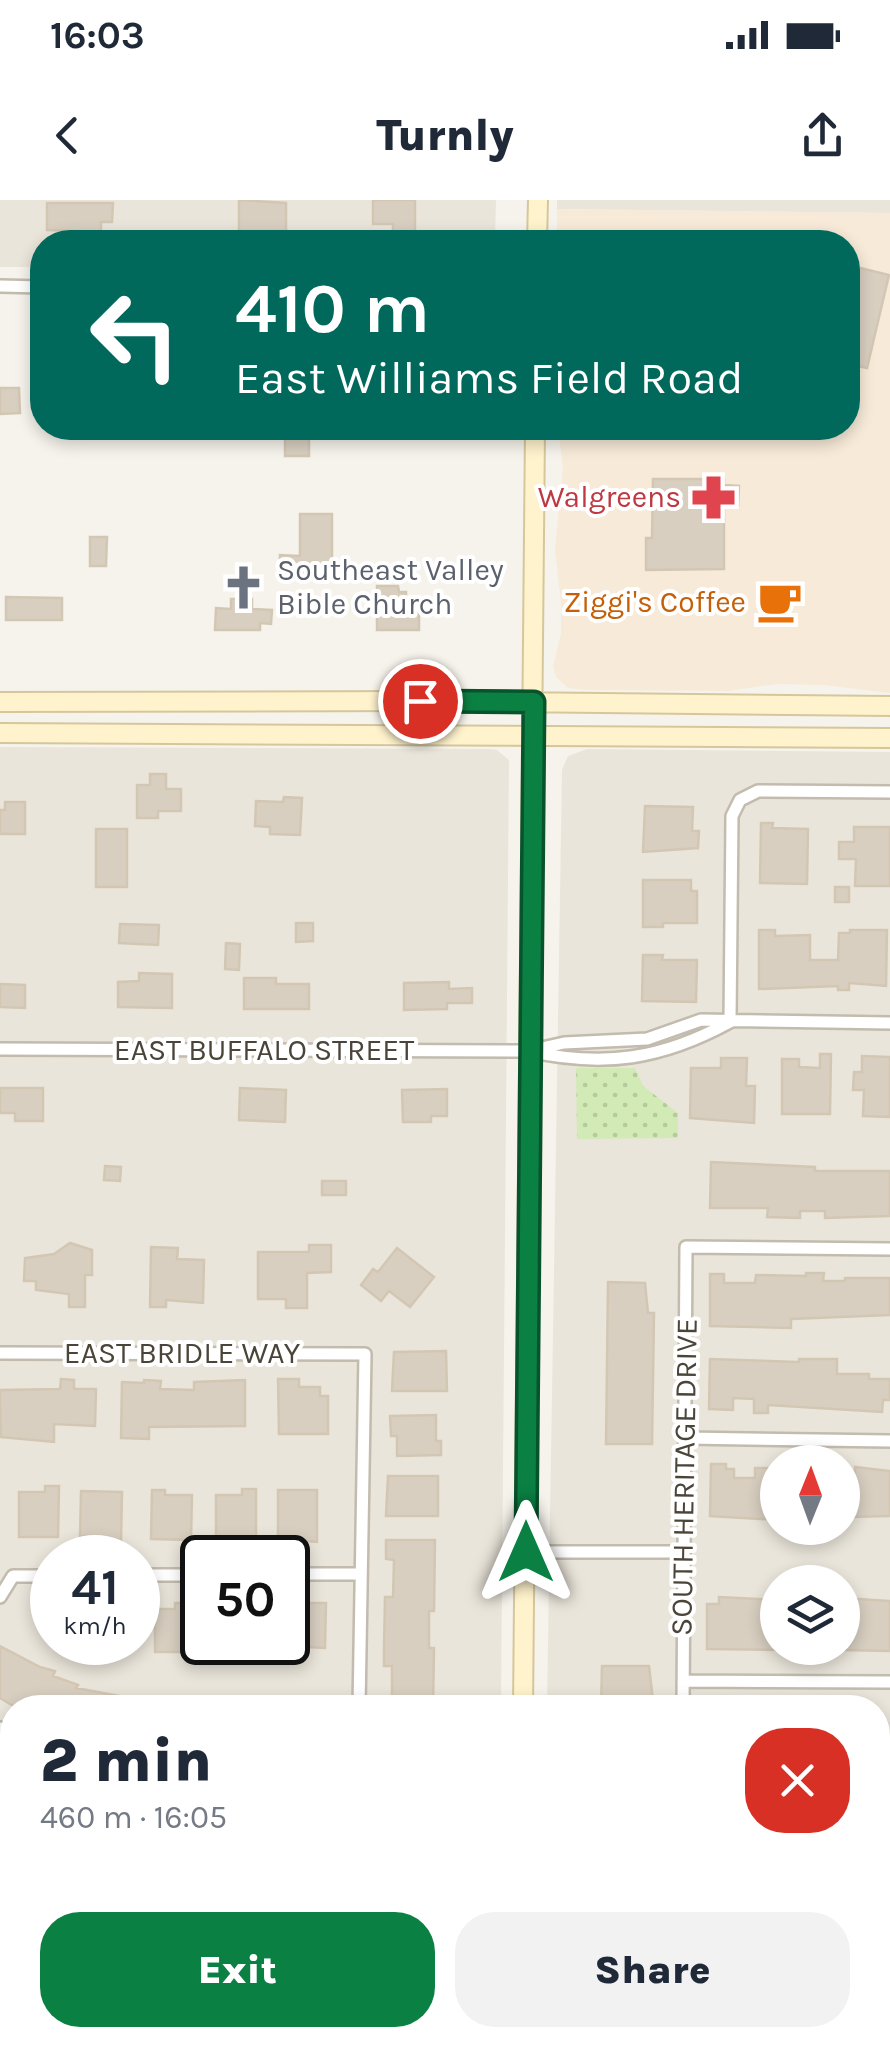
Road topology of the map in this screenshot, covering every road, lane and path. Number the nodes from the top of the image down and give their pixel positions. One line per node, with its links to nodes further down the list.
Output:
1 (538, 200): 2 (main road)
2 (537, 230)
3 (0, 286): 4 (street)
4 (30, 286)
5 (534, 440): 7 (main road)
6 (0, 702): 7 (main road)
7 (534, 702): 8 (main road); 10 (main road)
8 (890, 706)
9 (0, 733): 10 (main road)
10 (533, 734): 11 (main road); 16 (main road)
11 (890, 738)
12 (890, 792): 13 (street)
13 (730, 1022): 14 (street, EAST BUFFALO STREET); 16 (street, EAST BUFFALO STREET)
14 (890, 1023)
15 (0, 1049): 16 (street, EAST BUFFALO STREET)
16 (528, 1051): 21 (main road)
17 (890, 1249): 19 (street, SOUTH HERITAGE DRIVE)
18 (0, 1352): 24 (street, EAST BRIDLE WAY)
19 (686, 1438): 20 (street); 22 (street, SOUTH HERITAGE DRIVE)
20 (890, 1441)
21 (526, 1552): 22 (street); 30 (main road)
22 (683, 1552): 27 (street, SOUTH HERITAGE DRIVE)
23 (310, 1574): 24 (street)
24 (359, 1574): 29 (street)
25 (30, 1576): 26 (street)
26 (0, 1597)
27 (682, 1681): 28 (street); 31 (street, SOUTH HERITAGE DRIVE)
28 (890, 1682)
29 (359, 1695)
30 (524, 1695)
31 (683, 1695)

